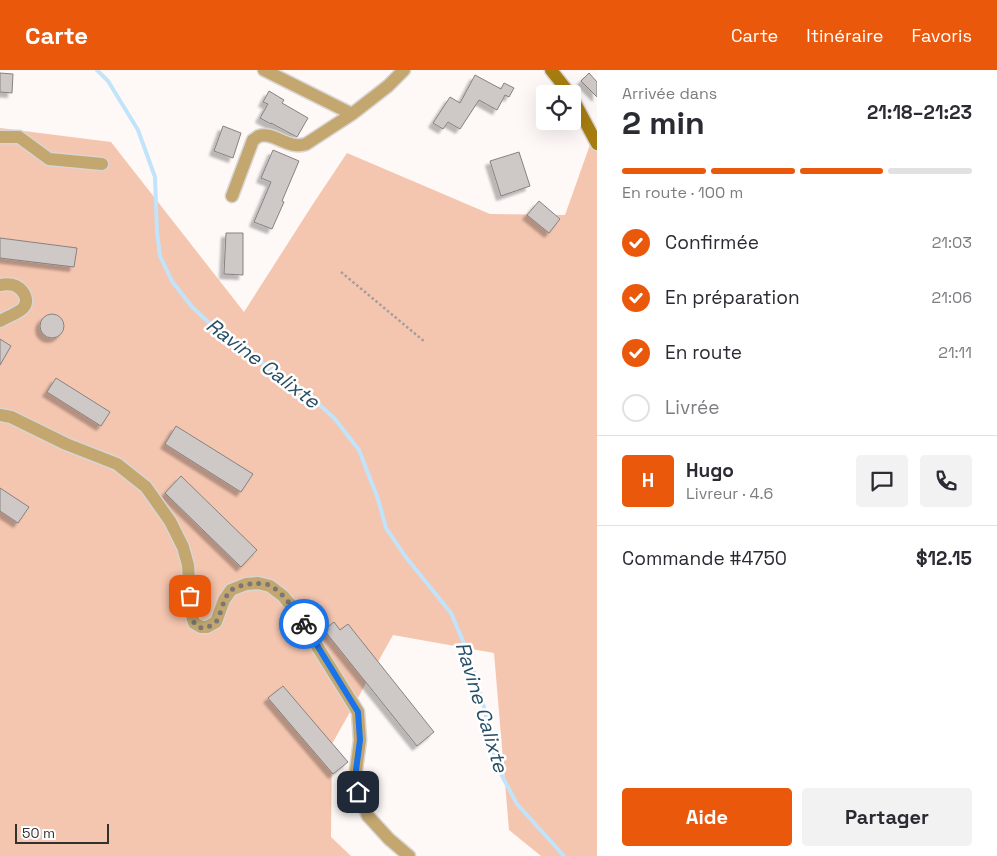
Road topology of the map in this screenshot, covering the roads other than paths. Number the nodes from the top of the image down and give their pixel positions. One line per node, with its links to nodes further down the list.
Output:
1 (264, 70): 5 (street)
2 (404, 70): 5 (street)
3 (551, 70): 4 (main road)
4 (563, 85)
5 (352, 114): 10 (street)
6 (581, 115): 8 (main road)
7 (0, 138): 9 (street)
8 (597, 144)
9 (102, 164)
10 (232, 196)
11 (0, 285): 12 (street)
12 (0, 321)
13 (0, 415): 14 (street)
14 (409, 856)

